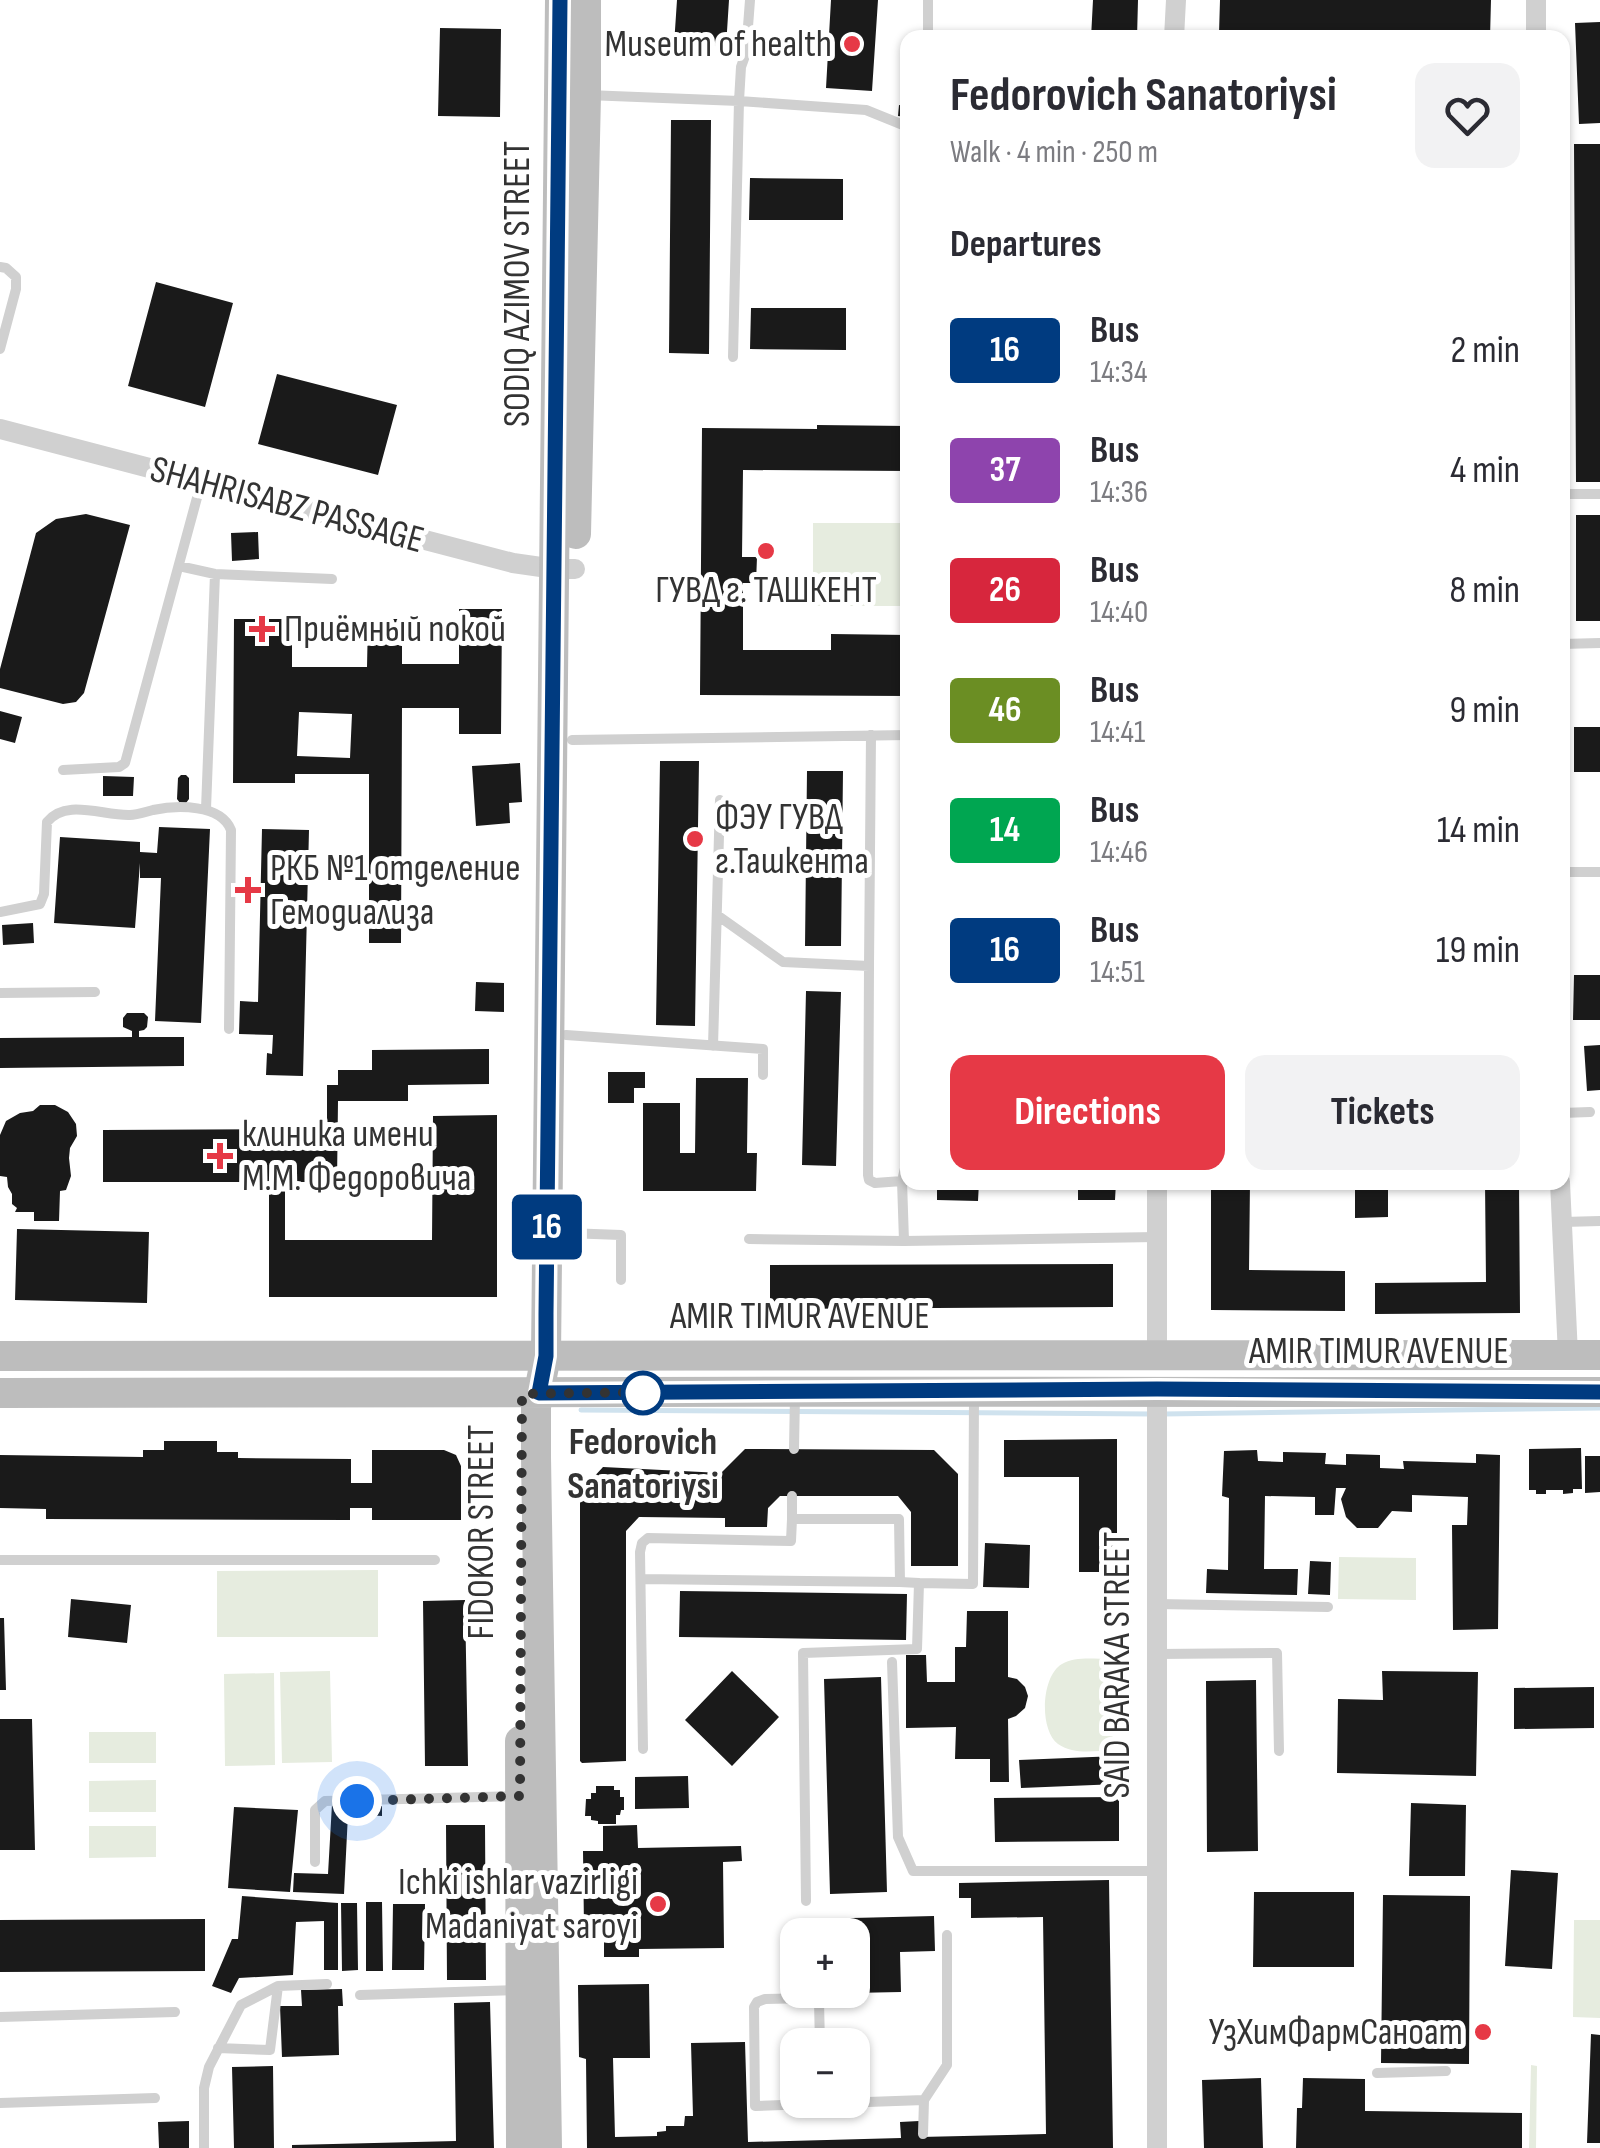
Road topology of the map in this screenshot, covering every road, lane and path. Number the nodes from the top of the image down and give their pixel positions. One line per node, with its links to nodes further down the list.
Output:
1 (560, 0): 21 (main road, SODIQ AZIMOV STREET)
2 (586, 0): 10 (main road)
3 (750, 0): 11 (lane)
4 (928, 0): 7 (lane)
5 (1176, 0): 8 (street)
6 (1536, 0): 9 (street)
7 (928, 30)
8 (1174, 30)
9 (1536, 30)
10 (586, 96): 11 (lane); 21 (main road)
11 (740, 101): 12 (lane); 15 (lane)
12 (900, 124)
13 (0, 267): 14 (lane)
14 (0, 349)
15 (732, 358)
16 (0, 429): 17 (street, SHAHRISABZ PASSAGE)
17 (201, 483): 20 (lane); 21 (street, SHAHRISABZ PASSAGE)
18 (1570, 494): 19 (lane)
19 (1600, 494)
20 (178, 566): 22 (lane); 29 (lane)
21 (565, 569): 28 (main road)
22 (215, 574): 23 (lane); 31 (lane)
23 (332, 579)
24 (1570, 644): 25 (lane)
25 (1600, 644)
26 (900, 734): 27 (lane)
27 (870, 735): 28 (lane); 36 (lane)
28 (562, 741): 40 (main road); 59 (main road)
29 (63, 770)
30 (720, 800): 35 (lane)
31 (206, 809): 34 (lane); 39 (lane)
32 (1570, 872): 33 (lane)
33 (1600, 872)
34 (0, 912)
35 (717, 915): 36 (lane); 41 (lane)
36 (870, 966): 45 (lane)
37 (95, 992): 38 (lane)
38 (0, 993)
39 (229, 1029)
40 (566, 1035): 41 (lane); 51 (main road)
41 (713, 1046): 42 (lane)
42 (764, 1075)
43 (1590, 1112): 44 (lane)
44 (1570, 1113)
45 (900, 1181)
46 (902, 1190): 54 (lane)
47 (1157, 1190): 52 (street, SAID BARAKA STREET)
48 (1560, 1190): 50 (street)
49 (1600, 1221): 50 (lane)
50 (1562, 1222): 56 (street)
51 (567, 1233): 55 (lane); 59 (main road)
52 (1158, 1237): 54 (lane); 60 (street, SAID BARAKA STREET)
53 (749, 1240): 54 (lane)
54 (904, 1241)
55 (621, 1280)
56 (1568, 1355): 57 (main road, AMIR TIMUR AVENUE); 60 (main road, AMIR TIMUR AVENUE); 62 (main road)
57 (1600, 1355)
58 (0, 1356): 59 (main road, AMIR TIMUR AVENUE)
59 (556, 1356): 60 (main road, AMIR TIMUR AVENUE); 65 (main road, FIDOKOR STREET)
60 (1157, 1356): 61 (main road, SAID BARAKA STREET)
61 (1157, 1389): 62 (main road, AMIR TIMUR AVENUE); 67 (main road, AMIR TIMUR AVENUE); 76 (street, SAID BARAKA STREET)
62 (1567, 1392): 63 (main road, AMIR TIMUR AVENUE)
63 (1600, 1392)
64 (0, 1393): 65 (main road, AMIR TIMUR AVENUE)
65 (531, 1393): 66 (main road, AMIR TIMUR AVENUE); 82 (main road, FIDOKOR STREET); 105 (main road, FIDOKOR STREET)
66 (795, 1405): 67 (main road, AMIR TIMUR AVENUE); 68 (lane)
67 (974, 1405): 75 (lane)
68 (794, 1449)
69 (792, 1496): 70 (lane)
70 (792, 1520): 73 (lane); 74 (lane)
71 (0, 1560): 72 (lane)
72 (435, 1560)
73 (640, 1579): 74 (lane); 80 (lane)
74 (900, 1582): 75 (lane)
75 (919, 1583): 85 (lane)
76 (1157, 1604): 77 (lane); 78 (street, SAID BARAKA STREET)
77 (1328, 1607)
78 (1157, 1654): 81 (lane); 84 (street, SAID BARAKA STREET)
79 (892, 1662): 84 (lane)
80 (643, 1750)
81 (1279, 1751)
82 (520, 1796): 83 (lane); 89 (main road, FIDOKOR STREET)
83 (315, 1862)
84 (1157, 1870): 106 (street, SAID BARAKA STREET)
85 (806, 1902)
86 (947, 1936): 98 (lane)
87 (327, 1984): 88 (lane)
88 (278, 1986): 94 (lane); 94 (lane)
89 (520, 1990): 90 (lane); 104 (main road, FIDOKOR STREET)
90 (360, 1995)
91 (175, 2012): 92 (lane)
92 (0, 2016)
93 (820, 2028): 101 (lane)
94 (218, 2048): 103 (lane)
95 (1446, 2072): 96 (lane)
96 (1377, 2073)
97 (155, 2098): 100 (lane)
98 (924, 2100): 99 (lane); 102 (lane)
99 (870, 2101)
100 (0, 2103)
101 (780, 2104)
102 (922, 2134)
103 (204, 2148)
104 (521, 2148)
105 (547, 2148)
106 (1157, 2148)

